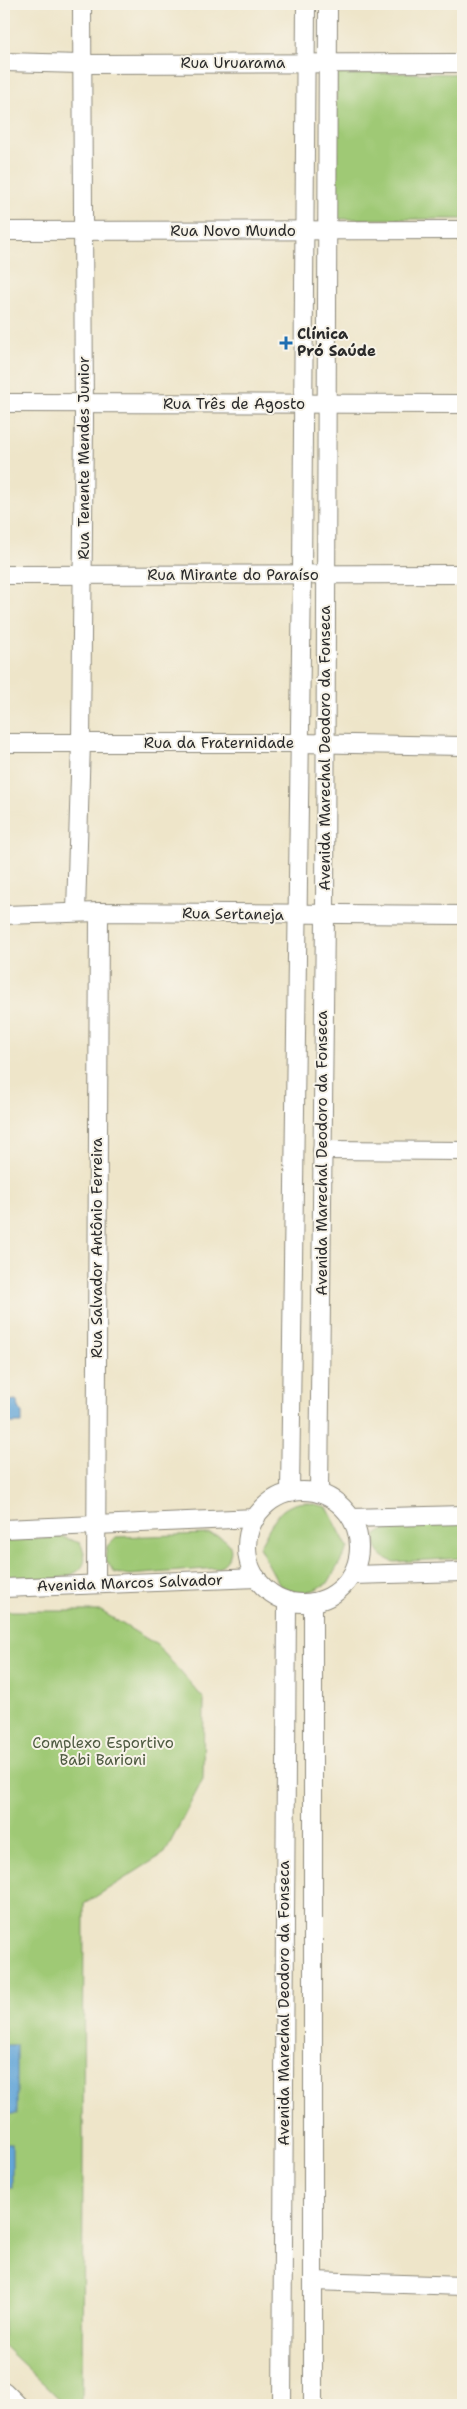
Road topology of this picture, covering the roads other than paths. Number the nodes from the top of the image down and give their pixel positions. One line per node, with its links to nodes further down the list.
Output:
1 (82, 4): 8 (street, Rua Tenente Mendes Junior)
2 (306, 4): 5 (street, Avenida Marechal Deodoro da Fonseca)
3 (328, 4): 6 (street, Avenida Marechal Deodoro da Fonseca)
4 (4, 62): 8 (street, Rua Uruarama)
5 (306, 63): 6 (street, Rua Uruarama); 8 (street, Rua Uruarama); 9 (street, Avenida Marechal Deodoro da Fonseca)
6 (326, 63): 7 (street, Rua Uruarama); 10 (street, Avenida Marechal Deodoro da Fonseca)
7 (463, 63)
8 (81, 64): 13 (street, Rua Tenente Mendes Junior)
9 (305, 230): 10 (street, Rua Novo Mundo); 13 (street, Rua Novo Mundo); 16 (street, Avenida Marechal Deodoro da Fonseca)
10 (327, 230): 11 (street, Rua Novo Mundo); 17 (street, Avenida Marechal Deodoro da Fonseca)
11 (463, 230)
12 (4, 231): 13 (street, Rua Novo Mundo)
13 (83, 231): 15 (street, Rua Tenente Mendes Junior)
14 (4, 403): 15 (street, Rua Três de Agosto)
15 (84, 404): 16 (street, Rua Três de Agosto); 21 (street, Rua Tenente Mendes Junior)
16 (303, 404): 17 (street, Rua Três de Agosto); 22 (street, Avenida Marechal Deodoro da Fonseca)
17 (327, 404): 18 (street, Rua Três de Agosto); 23 (street, Avenida Marechal Deodoro da Fonseca)
18 (463, 404)
19 (463, 574): 23 (street, Rua Mirante do Paraíso)
20 (4, 575): 21 (street, Rua Mirante do Paraíso)
21 (83, 575): 22 (street, Rua Mirante do Paraíso); 24 (street, Rua Tenente Mendes Junior)
22 (302, 575): 23 (street, Rua Mirante do Paraíso); 26 (street, Avenida Marechal Deodoro da Fonseca)
23 (326, 575): 27 (street, Avenida Marechal Deodoro da Fonseca)
24 (80, 742): 25 (street, Rua da Fraternidade); 26 (street, Rua da Fraternidade); 29 (street, Rua Tenente Mendes Junior)
25 (4, 743)
26 (298, 743): 27 (street, Rua da Fraternidade); 32 (street, Avenida Marechal Deodoro da Fonseca)
27 (324, 744): 28 (street, Rua da Fraternidade); 33 (street, Avenida Marechal Deodoro da Fonseca)
28 (463, 746)
29 (76, 912): 30 (street, Rua Sertaneja); 31 (street, Rua Sertaneja)
30 (99, 912): 32 (street, Rua Sertaneja); 42 (street, Rua Salvador Antônio Ferreira)
31 (4, 915)
32 (298, 915): 33 (street, Rua Sertaneja); 37 (street, Avenida Marechal Deodoro da Fonseca)
33 (325, 915): 34 (street, Rua Sertaneja); 35 (street, Avenida Marechal Deodoro da Fonseca)
34 (463, 915)
35 (322, 1150): 36 (street); 38 (street, Avenida Marechal Deodoro da Fonseca)
36 (463, 1151)
37 (290, 1493): 38 (street); 40 (street)
38 (319, 1493): 41 (street)
39 (463, 1515): 41 (street)
40 (256, 1518): 42 (street); 46 (street)
41 (351, 1518): 45 (street)
42 (95, 1525): 43 (street); 47 (street, Rua Salvador Antônio Ferreira)
43 (4, 1529)
44 (463, 1572): 45 (street)
45 (352, 1575): 50 (street)
46 (257, 1578): 47 (street, Avenida Marcos Salvador); 49 (street)
47 (96, 1584): 48 (street, Avenida Marcos Salvador)
48 (4, 1588)
49 (287, 1601): 50 (street); 55 (street, Avenida Marechal Deodoro da Fonseca)
50 (313, 1602): 51 (street, Avenida Marechal Deodoro da Fonseca)
51 (313, 2281): 52 (street); 56 (street, Avenida Marechal Deodoro da Fonseca)
52 (463, 2286)
53 (4, 2391): 54 (street)
54 (18, 2405)
55 (282, 2405)
56 (313, 2405)

